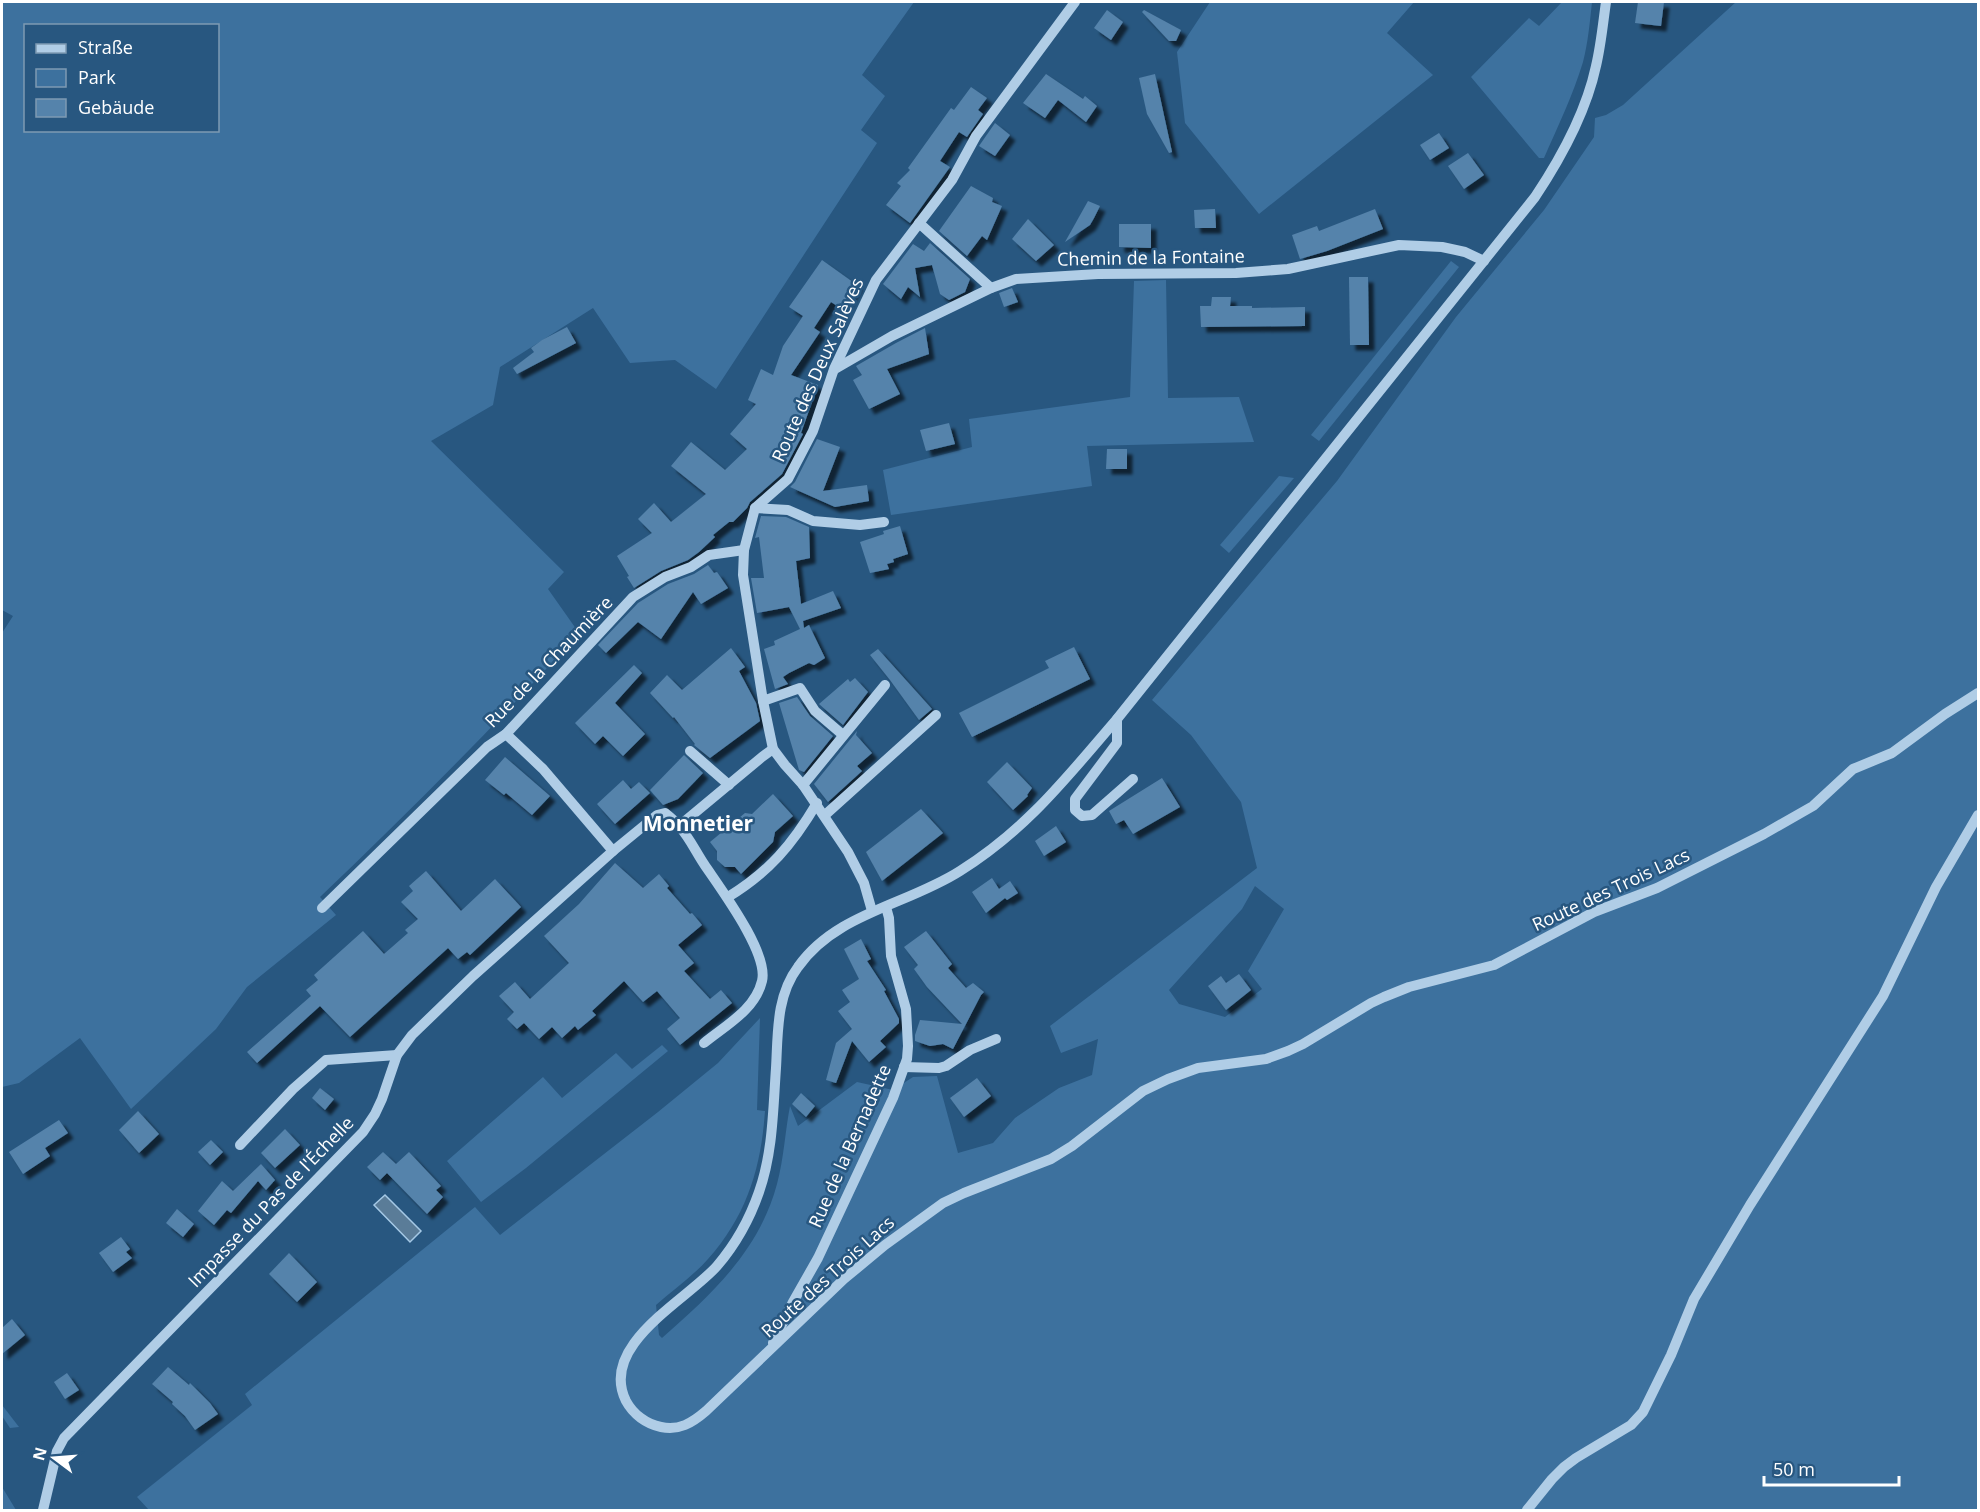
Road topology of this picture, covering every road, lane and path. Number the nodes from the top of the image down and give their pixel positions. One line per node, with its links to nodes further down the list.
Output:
1 (1075, 2): 3 (street, Route des Deux Salèves)
2 (1606, 2): 4 (street, Route des Trois Lacs)
3 (919, 223): 5 (street); 6 (street, Route des Deux Salèves)
4 (1484, 261): 5 (street, Chemin de la Fontaine); 14 (street, Route des Trois Lacs)
5 (991, 288): 6 (street, Chemin de la Fontaine)
6 (834, 369): 7 (street, Route des Deux Salèves)
7 (755, 508): 8 (street); 9 (street)
8 (884, 522)
9 (744, 550): 12 (street); 15 (street, Rue de la Chaumière)
10 (885, 685): 16 (street)
11 (1978, 693): 36 (street, Route des Trois Lacs)
12 (763, 702): 16 (street); 17 (street)
13 (936, 715): 23 (street)
14 (1117, 719): 19 (street); 28 (street, Route des Trois Lacs)
15 (506, 734): 26 (street); 29 (street, Rue de la Chaumière)
16 (843, 735): 21 (street)
17 (773, 749): 20 (street); 21 (street)
18 (690, 751): 20 (street)
19 (1133, 779)
20 (729, 785): 25 (street)
21 (803, 785): 22 (street)
22 (817, 803): 23 (street); 27 (street)
23 (825, 815): 30 (street)
24 (1978, 815): 38 (street)
25 (679, 826): 26 (street, Impasse du Pas de l'Échelle); 27 (street)
26 (613, 851): 33 (street, Impasse du Pas de l'Échelle)
27 (728, 897): 32 (street)
28 (886, 907): 30 (street, Route des Trois Lacs); 34 (street, Rue de la Bernadette)
29 (321, 908)
30 (872, 912): 36 (street, Route des Trois Lacs)
31 (996, 1039): 34 (street)
32 (704, 1043)
33 (397, 1054): 35 (street); 37 (street, Impasse du Pas de l'Échelle)
34 (904, 1068): 36 (street, Rue de la Bernadette)
35 (240, 1144)
36 (768, 1351)
37 (43, 1510)
38 (1527, 1510)

